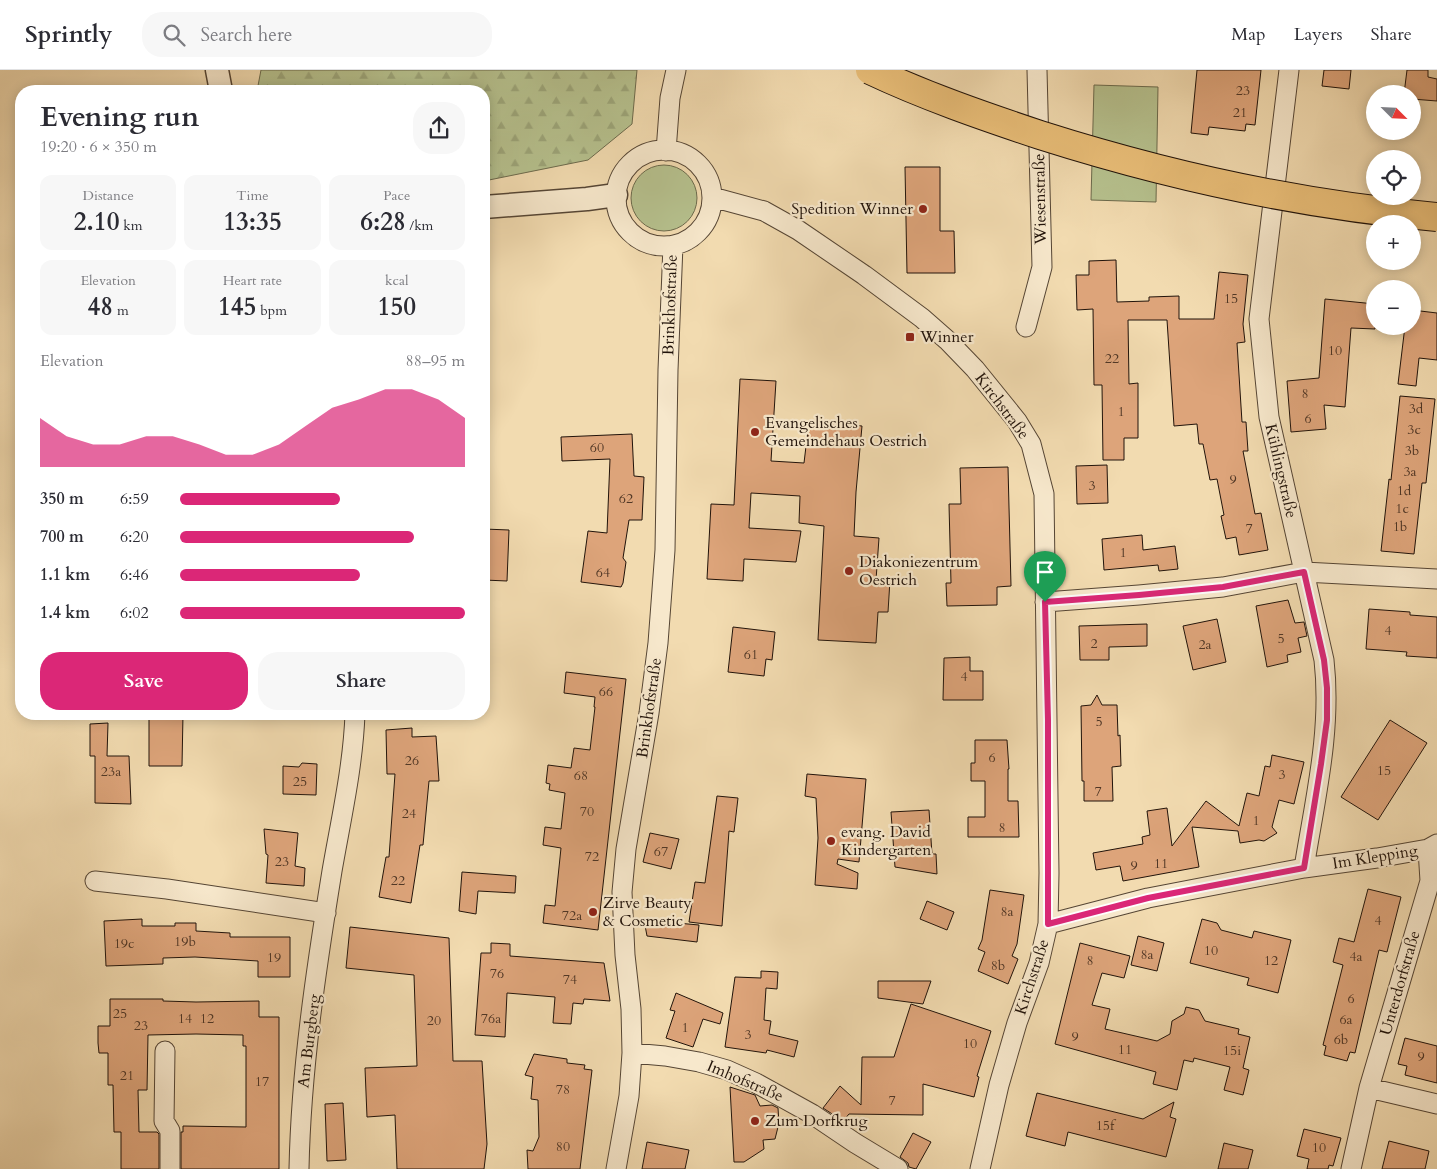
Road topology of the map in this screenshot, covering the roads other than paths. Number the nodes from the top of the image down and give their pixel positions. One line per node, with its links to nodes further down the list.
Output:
1 (216, 70): 6 (street)
2 (676, 70): 7 (street)
3 (870, 70): 11 (highway, bridge)
4 (1037, 70): 13 (street, Wiesenstraße)
5 (1289, 70): 14 (street, Kühlingstraße)
6 (220, 85)
7 (666, 151): 8 (street); 9 (street)
8 (616, 195): 10 (street); 12 (street)
9 (712, 197): 12 (street); 16 (street, Kirchstraße)
10 (490, 207)
11 (1437, 217)
12 (672, 245): 24 (street, Brinkhofstraße)
13 (1026, 327)
14 (1304, 572): 15 (street); 16 (street); 19 (street, Kühlingstraße)
15 (1437, 579)
16 (1045, 602): 22 (street, Kirchstraße)
17 (354, 720): 21 (street, Am Burgberg)
18 (1432, 846): 19 (street, Im Klepping); 25 (street, Unterdorfstraße)
19 (1304, 868): 22 (street, Im Klepping)
20 (95, 882): 21 (street)
21 (326, 913): 28 (street, Am Burgberg)
22 (1048, 924): 31 (street, Kirchstraße)
23 (165, 1051): 27 (street)
24 (632, 1053): 29 (street, Brinkhofstraße); 30 (street, Imhofstraße)
25 (1369, 1088): 26 (street); 32 (street, Unterdorfstraße)
26 (1437, 1104)
27 (170, 1169)
28 (299, 1169)
29 (616, 1169)
30 (898, 1169)
31 (980, 1169)
32 (1351, 1169)

